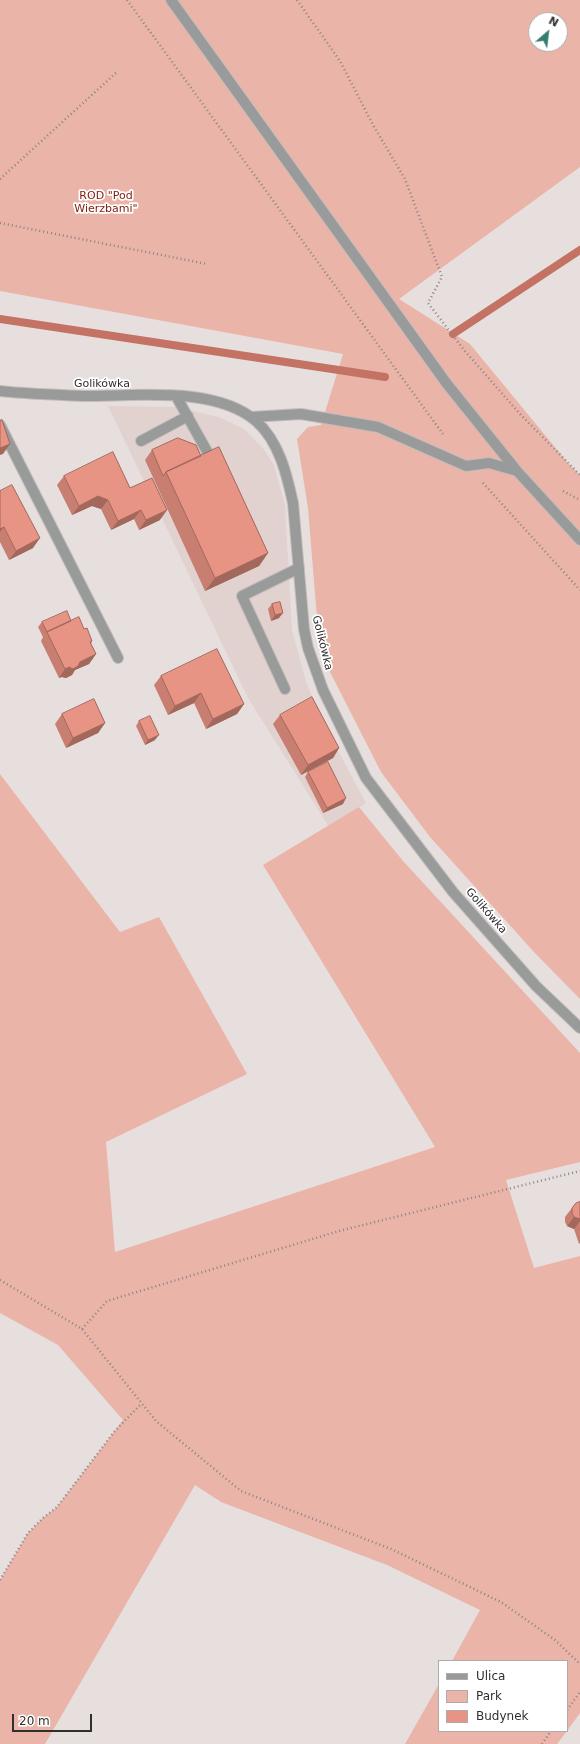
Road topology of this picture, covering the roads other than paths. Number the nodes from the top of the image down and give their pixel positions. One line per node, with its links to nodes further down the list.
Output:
1 (171, 0): 9 (street)
2 (0, 391): 3 (street, Golikówka)
3 (176, 396): 4 (street); 5 (street, Golikówka)
4 (188, 416): 7 (street); 8 (street)
5 (251, 417): 9 (street); 11 (street, Golikówka)
6 (0, 425): 12 (street)
7 (141, 441)
8 (208, 453)
9 (517, 471): 10 (street)
10 (580, 540)
11 (299, 568): 13 (street); 14 (street, Golikówka)
12 (118, 658)
13 (285, 689)
14 (580, 1028)

